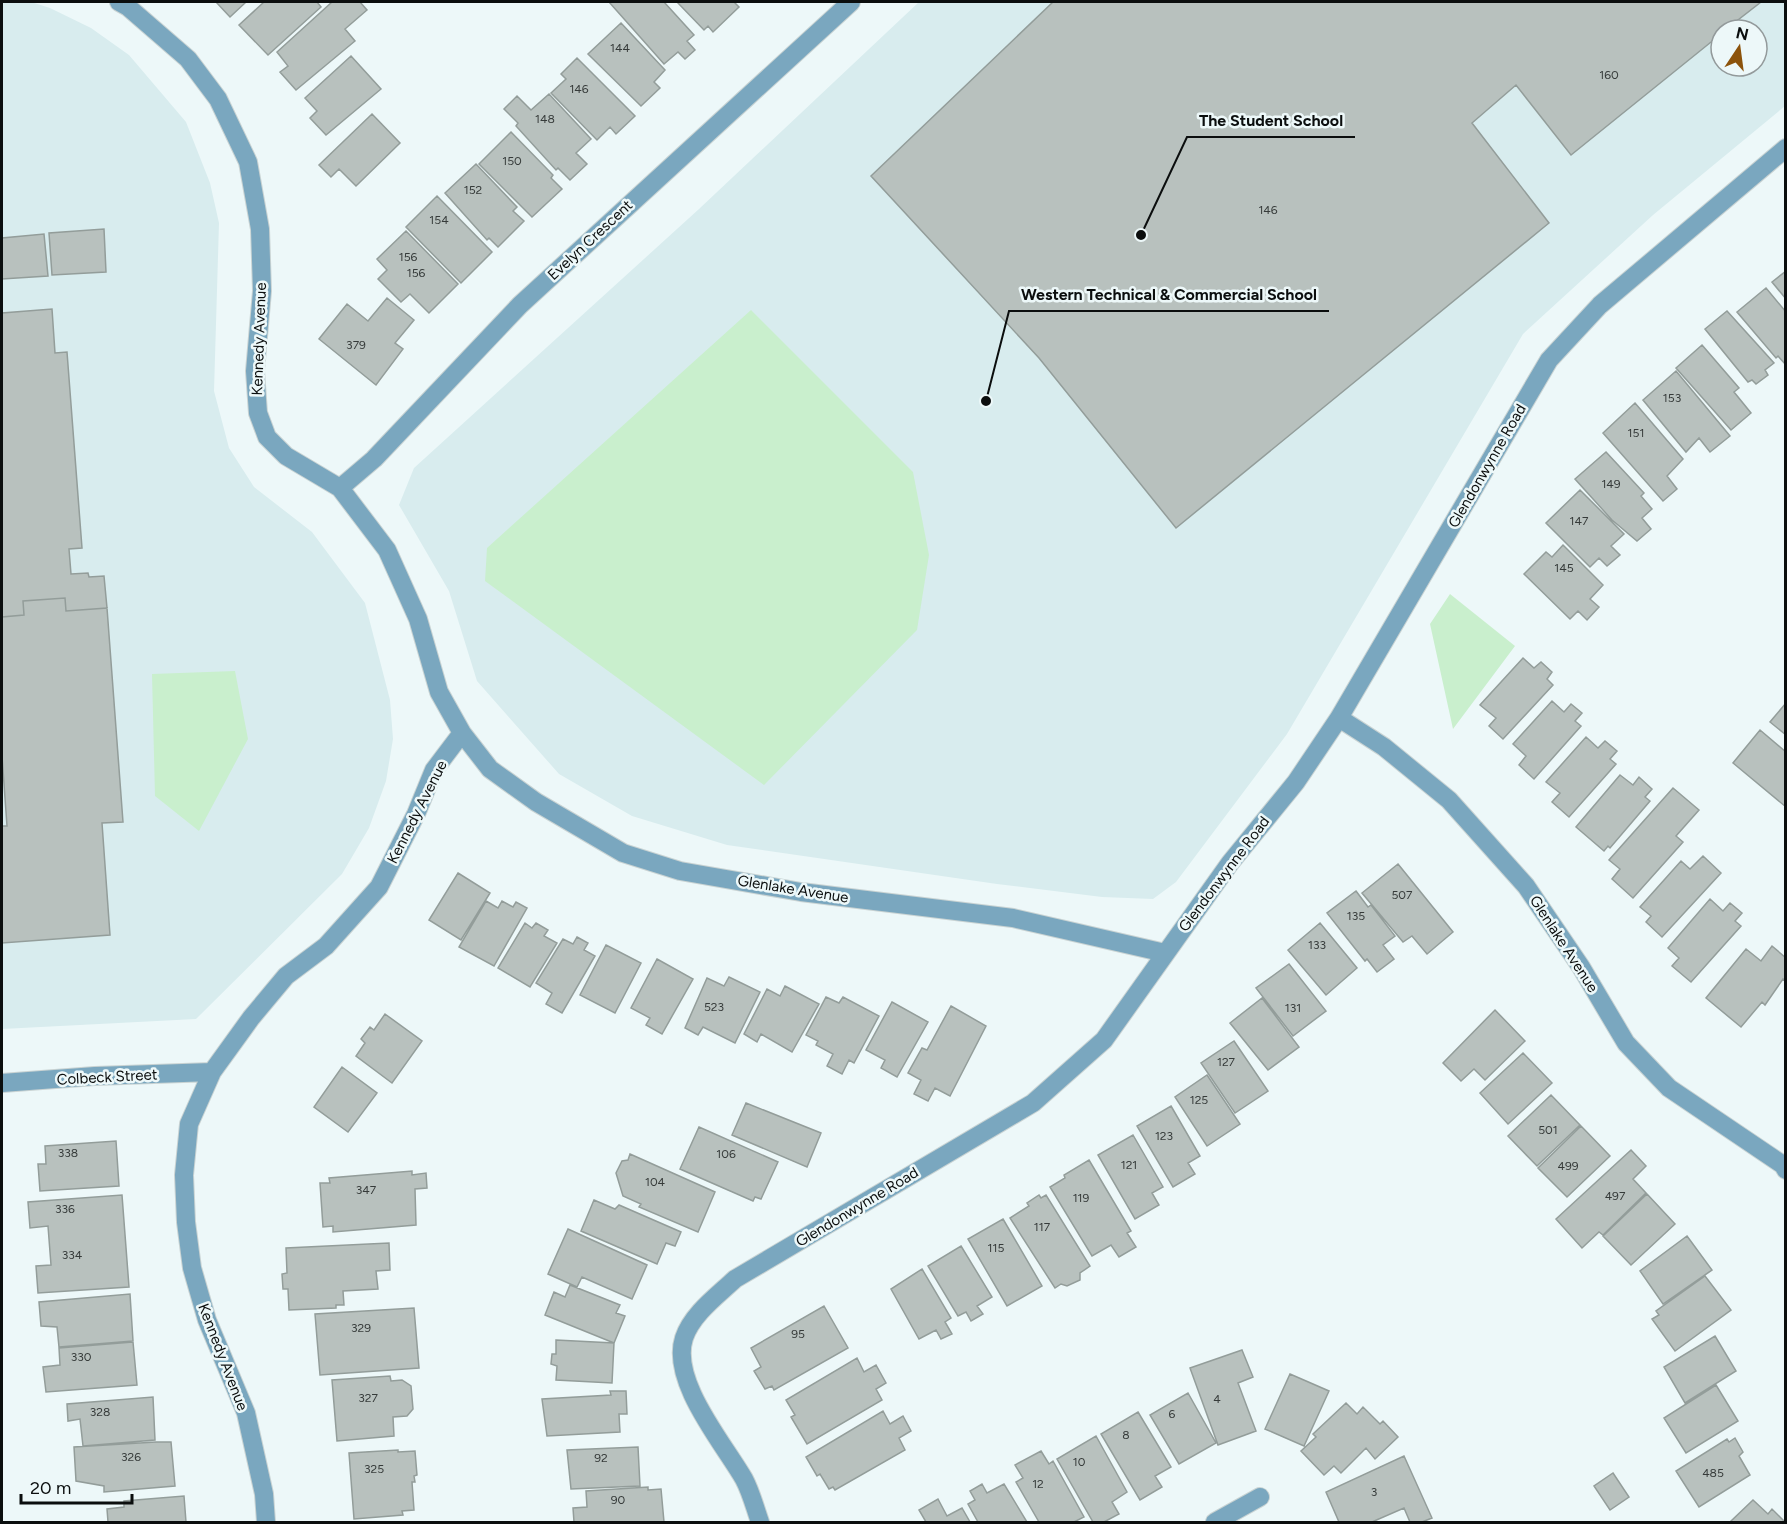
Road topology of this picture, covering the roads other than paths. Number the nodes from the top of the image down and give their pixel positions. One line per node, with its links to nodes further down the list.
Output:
1 (119, 2): 4 (street, Kennedy Avenue)
2 (850, 2): 4 (street, Evelyn Crescent)
3 (1785, 148): 5 (street, Glendonwynne Road)
4 (340, 488): 6 (street, Kennedy Avenue)
5 (1339, 718): 7 (street, Glendonwynne Road); 10 (street, Glenlake Avenue)
6 (462, 733): 7 (street, Glenlake Avenue); 8 (street, Kennedy Avenue)
7 (1165, 953): 13 (street, Glendonwynne Road)
8 (212, 1072): 9 (street, Colbeck Street); 12 (street, Kennedy Avenue)
9 (2, 1083)
10 (1785, 1165)
11 (1260, 1497): 14 (street)
12 (266, 1522)
13 (760, 1522)
14 (1215, 1522)

